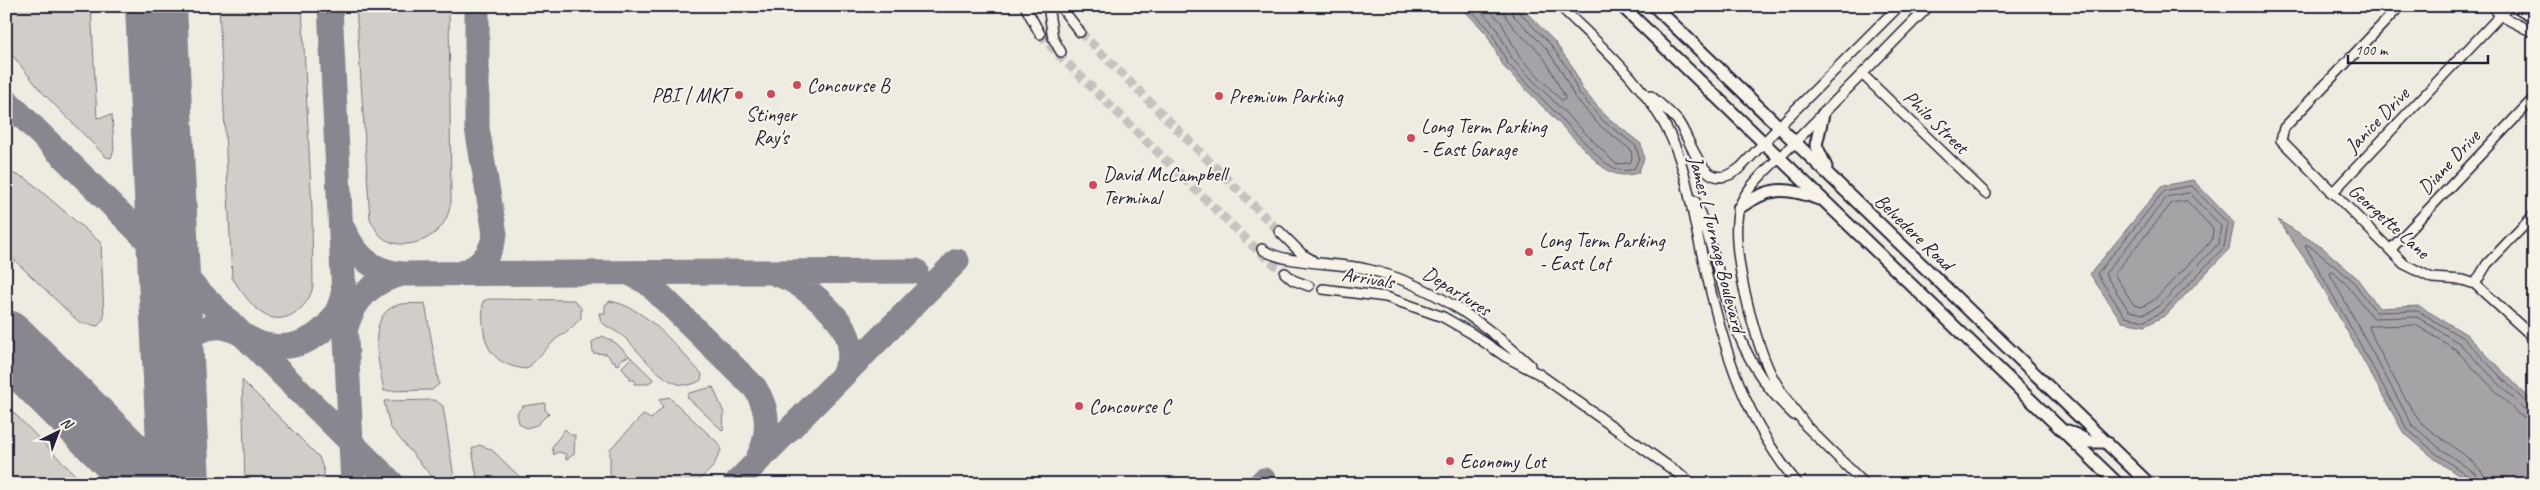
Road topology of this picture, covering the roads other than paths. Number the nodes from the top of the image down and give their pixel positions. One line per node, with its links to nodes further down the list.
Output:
1 (1025, 6): 17 (street)
2 (1048, 6): 18 (street)
3 (1060, 6): 15 (street)
4 (1560, 6): 20 (street, James L Turnage Boulevard)
5 (1622, 6): 25 (main road, Belvedere Road)
6 (1654, 6): 23 (main road, Belvedere Road)
7 (1899, 6): 23 (street)
8 (1930, 6): 19 (street)
9 (2400, 6): 29 (street, Georgette Lane)
10 (2492, 6): 13 (street)
11 (2509, 6): 13 (street, Janice Drive)
12 (2514, 6): 14 (street)
13 (2501, 16): 16 (street); 29 (street, Janice Drive)
14 (2534, 18)
15 (1080, 32)
16 (2534, 33)
17 (1040, 34)
18 (1061, 52)
19 (1862, 74): 22 (street); 30 (street, Philo Street)
20 (1635, 81): 25 (street); 28 (street, James L Turnage Boulevard)
21 (2534, 98): 36 (street, Diane Drive)
22 (1823, 114): 24 (street); 27 (main road)
23 (1779, 127): 24 (main road, Belvedere Road); 25 (street)
24 (1794, 142): 26 (street); 27 (main road, Belvedere Road)
25 (1763, 143): 26 (main road, Belvedere Road)
26 (1779, 158): 31 (main road, Belvedere Road); 32 (street)
27 (1835, 182): 46 (main road, Belvedere Road)
28 (1689, 187): 45 (street); 48 (street, James L Turnage Boulevard)
29 (2332, 192): 36 (street, Georgette Lane)
30 (1986, 194)
31 (1823, 201): 32 (main road); 44 (main road, Belvedere Road)
32 (1739, 208): 45 (street)
33 (2534, 215): 39 (street)
34 (1279, 231): 37 (street, Departures)
35 (1262, 249): 37 (street, Departures)
36 (2390, 250): 39 (street, Georgette Lane)
37 (1314, 261): 43 (street, Departures)
38 (1285, 272): 40 (street)
39 (2475, 284): 42 (street)
40 (1309, 286)
41 (1323, 289): 43 (street, Arrivals)
42 (2532, 334)
43 (1539, 374): 47 (street)
44 (2055, 425): 46 (main road); 50 (main road, Belvedere Road)
45 (1808, 428): 49 (street)
46 (2106, 442): 51 (main road, Belvedere Road)
47 (1693, 484)
48 (1798, 484)
49 (1866, 484)
50 (2118, 484)
51 (2149, 484)

